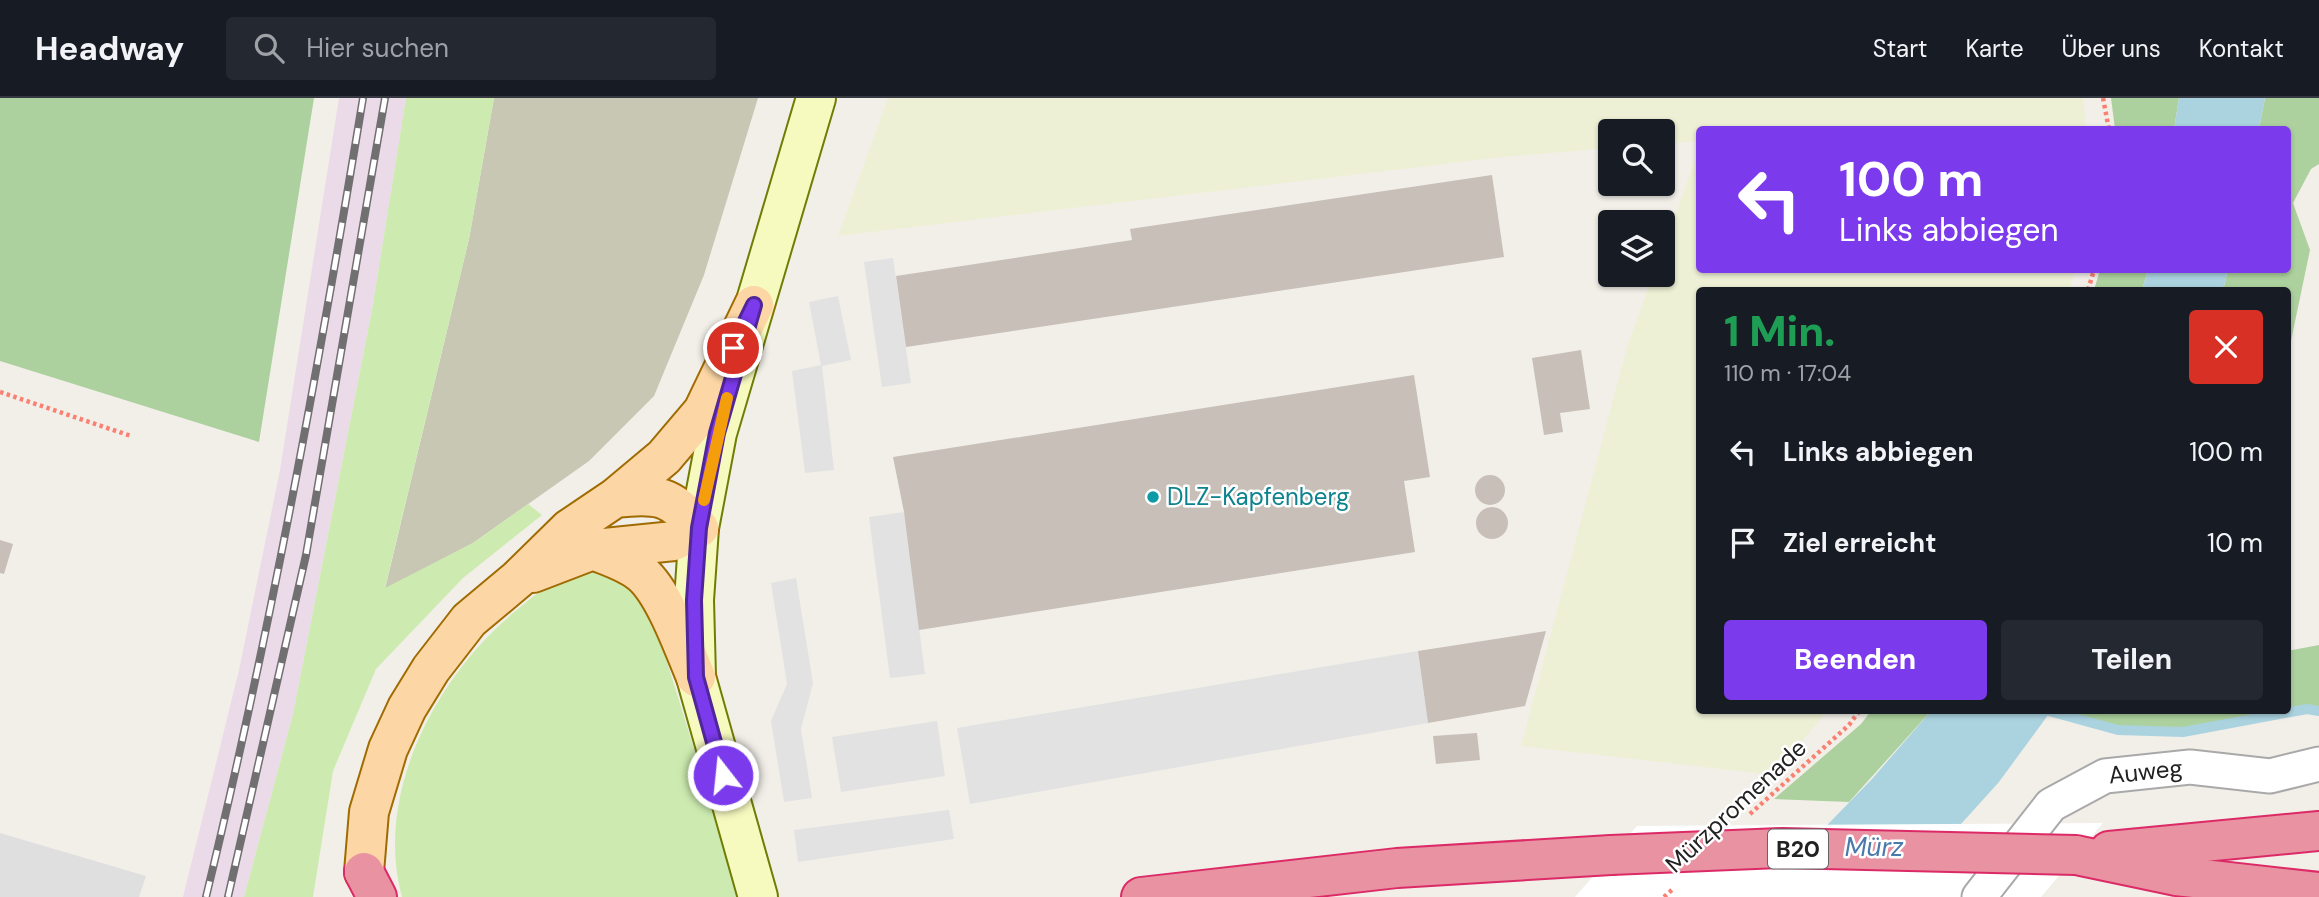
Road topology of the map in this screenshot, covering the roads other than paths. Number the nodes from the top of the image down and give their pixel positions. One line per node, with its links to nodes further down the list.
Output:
1 (816, 98): 2 (main road)
2 (754, 305): 3 (main road); 4 (main road)
3 (615, 498): 4 (main road); 6 (main road)
4 (699, 528): 5 (main road); 7 (main road)
5 (593, 550): 6 (main road); 7 (main road)
6 (518, 579): 11 (main road)
7 (696, 677): 13 (main road)
8 (2319, 764): 15 (street, Auweg)
9 (2319, 831): 10 (highway)
10 (2076, 855): 12 (highway, B20); 14 (highway, B20, bridge)
11 (371, 885)
12 (2319, 892)
13 (758, 897)
14 (1141, 897)
15 (1979, 897)

